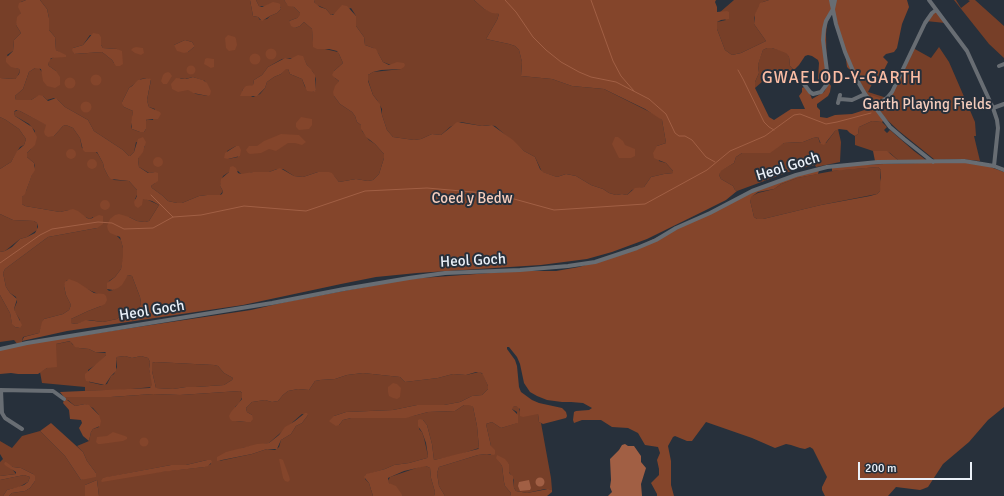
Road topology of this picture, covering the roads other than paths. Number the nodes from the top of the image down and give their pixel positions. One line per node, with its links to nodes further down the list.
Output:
1 (831, 0): 4 (street)
2 (835, 0): 4 (street)
3 (929, 0): 5 (street)
4 (833, 9): 8 (street); 9 (street)
5 (936, 10): 12 (street); 13 (street)
6 (1004, 64): 7 (street)
7 (999, 66)
8 (801, 80)
9 (864, 94): 10 (street); 12 (street)
10 (839, 99)
11 (1004, 104): 13 (street)
12 (874, 107): 14 (street)
13 (993, 108): 15 (street)
14 (933, 162): 15 (street, Heol Goch); 17 (street, Heol Goch)
15 (994, 166): 16 (street, Heol Goch)
16 (1004, 170)
17 (0, 349)
18 (0, 390): 19 (street); 20 (street)
19 (64, 399)
20 (22, 430)

